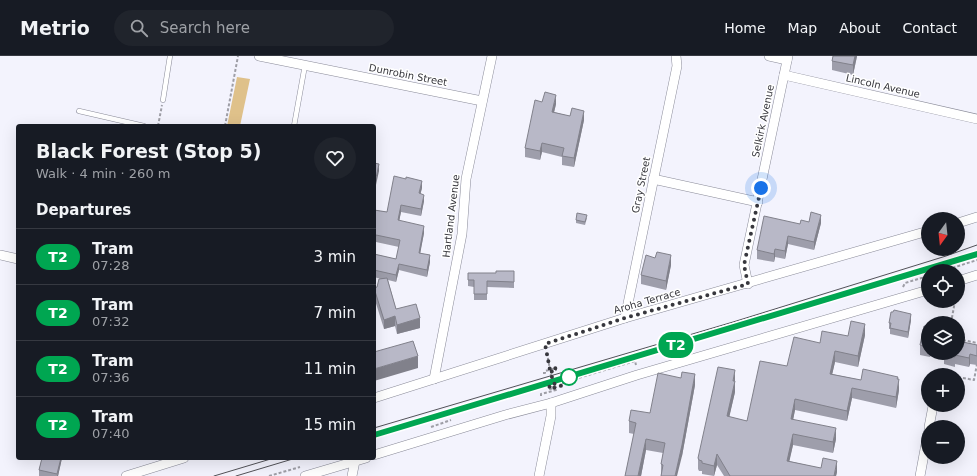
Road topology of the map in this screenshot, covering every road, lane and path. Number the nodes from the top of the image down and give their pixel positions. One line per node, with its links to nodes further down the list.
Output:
1 (170, 56): 10 (lane)
2 (238, 56): 16 (path)
3 (259, 56): 8 (street, Dunrobin Street)
4 (492, 56): 11 (street, Hartland Avenue)
5 (676, 56): 18 (street, Gray Street)
6 (769, 56): 7 (street)
7 (788, 58): 9 (street, Selkirk Avenue)
8 (306, 65): 11 (street, Dunrobin Street); 17 (lane)
9 (784, 75): 13 (street, Lincoln Avenue); 19 (street, Selkirk Avenue)
10 (163, 100): 15 (path)
11 (482, 101): 42 (street, Hartland Avenue)
12 (79, 111): 14 (lane)
13 (977, 119)
14 (135, 124)
15 (158, 124)
16 (225, 124)
17 (294, 124)
18 (653, 179): 19 (street); 33 (street, Gray Street)
19 (758, 202): 30 (street, Selkirk Avenue)
20 (977, 217): 21 (street)
21 (965, 221)
22 (921, 233): 30 (street, Aroha Terrace)
23 (0, 255): 24 (street)
24 (16, 258)
25 (977, 260): 26 (path)
26 (965, 264)
27 (977, 275): 29 (street)
28 (921, 278): 32 (path)
29 (965, 279)
30 (748, 284): 33 (street, Aroha Terrace)
31 (921, 292): 32 (street)
32 (905, 297): 48 (street)
33 (625, 318): 36 (street, Aroha Terrace)
34 (965, 340): 35 (path)
35 (977, 343)
36 (545, 344): 39 (path); 42 (street, Aroha Terrace)
37 (977, 364): 43 (path)
38 (636, 365): 45 (path)
39 (550, 370): 40 (path); 45 (path)
40 (543, 373)
41 (965, 378): 43 (path)
42 (434, 379): 46 (street, Aroha Terrace)
43 (974, 380): 44 (path)
44 (977, 381)
45 (555, 388): 47 (path)
46 (376, 397)
47 (541, 397)
48 (551, 403): 49 (street); 59 (street)
49 (376, 454)
50 (178, 460): 55 (street)
51 (359, 460): 52 (street)
52 (355, 461): 57 (street); 58 (street)
53 (922, 464): 60 (street)
54 (301, 467): 56 (path)
55 (126, 476)
56 (269, 476)
57 (305, 476)
58 (352, 476)
59 (539, 476)
60 (920, 476)

